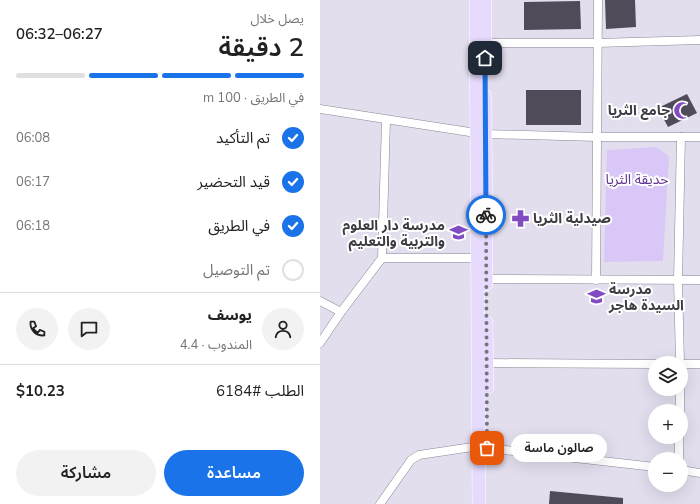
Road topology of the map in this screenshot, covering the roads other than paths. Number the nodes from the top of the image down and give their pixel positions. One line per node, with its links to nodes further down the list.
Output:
1 (476, 0): 9 (main road)
2 (485, 0): 5 (main road)
3 (598, 0): 6 (street)
4 (700, 40): 6 (street)
5 (485, 43): 6 (street); 9 (main road)
6 (597, 43): 10 (street)
7 (320, 110): 8 (street)
8 (386, 120): 9 (street); 13 (street)
9 (481, 133): 10 (street); 14 (main road); 15 (main road)
10 (597, 137): 11 (street); 16 (street)
11 (681, 137): 12 (street); 17 (street)
12 (700, 137)
13 (382, 258): 14 (street); 20 (street)
14 (477, 258): 27 (main road)
15 (486, 279): 16 (street); 23 (main road)
16 (596, 280): 17 (street)
17 (678, 280): 18 (street); 22 (street)
18 (700, 280)
19 (320, 301): 20 (street)
20 (341, 312): 21 (street)
21 (320, 343)
22 (680, 356)
23 (487, 363): 24 (street); 27 (main road)
24 (648, 364)
25 (688, 364): 26 (street)
26 (700, 364)
27 (483, 447): 28 (street); 31 (street); 32 (main road); 33 (main road)
28 (648, 466)
29 (688, 471): 30 (street)
30 (700, 473)
31 (380, 504)
32 (479, 504)
33 (488, 504)

